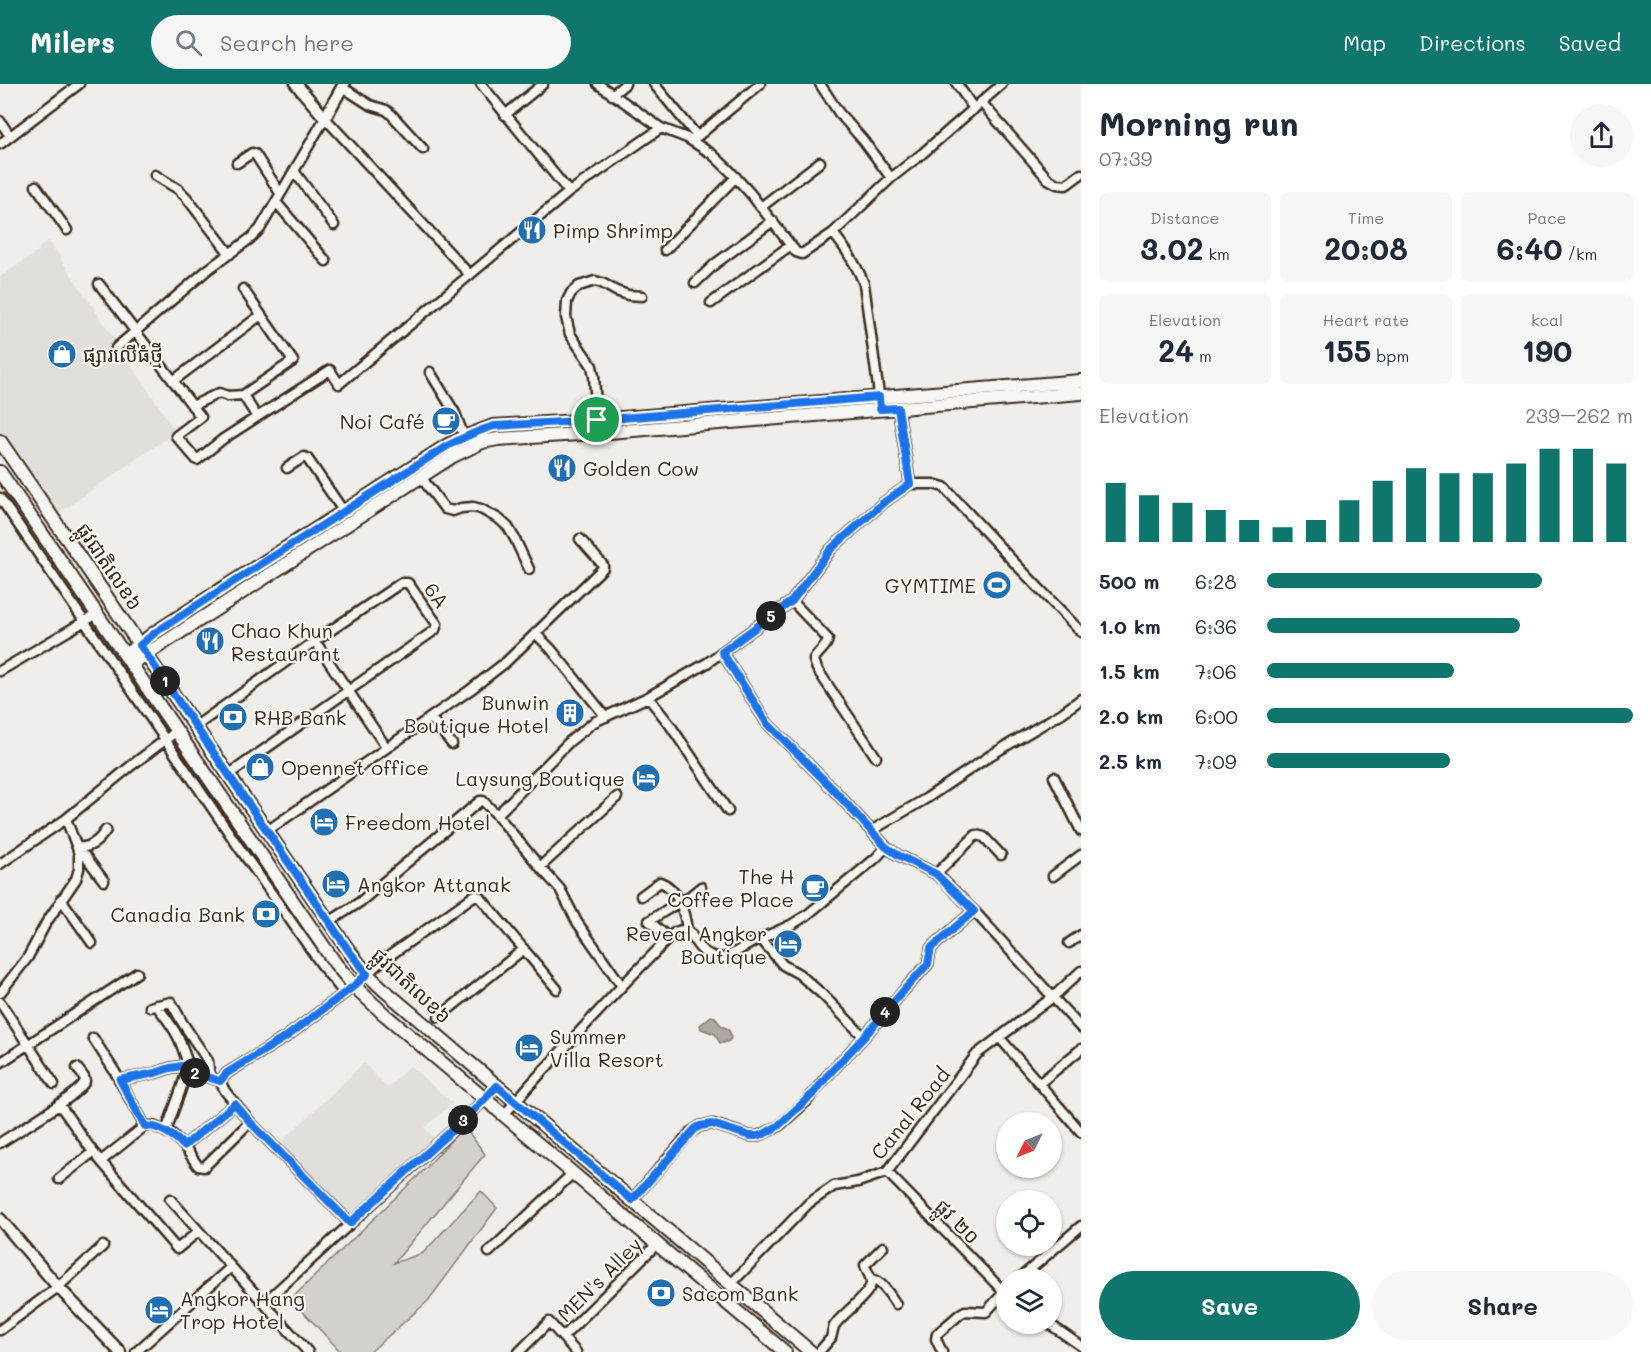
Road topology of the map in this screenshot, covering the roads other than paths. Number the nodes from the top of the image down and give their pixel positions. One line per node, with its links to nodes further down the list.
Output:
1 (79, 84): 19 (street)
2 (296, 84): 16 (street)
3 (481, 84): 15 (street)
4 (543, 84): 15 (street)
5 (598, 84): 13 (street)
6 (625, 84): 13 (street)
7 (654, 84): 20 (street)
8 (760, 84): 20 (street)
9 (820, 84): 29 (street)
10 (957, 84): 14 (street)
11 (1002, 84): 14 (street)
12 (343, 85): 16 (street); 22 (street)
13 (612, 95): 18 (street)
14 (978, 105): 26 (street); 29 (street)
15 (505, 115): 31 (street)
16 (325, 118): 25 (street); 42 (street)
17 (0, 121): 19 (street)
18 (661, 128): 20 (street); 31 (street)
19 (10, 136): 21 (street)
20 (695, 138): 28 (street)
21 (0, 144)
22 (423, 150)
23 (820, 162): 33 (street)
24 (237, 163): 32 (street)
25 (294, 171): 32 (street); 35 (street)
26 (1081, 174)
27 (155, 175): 40 (street)
28 (736, 177): 33 (street); 39 (street)
29 (891, 178): 37 (street)
30 (36, 186): 36 (street)
31 (569, 192): 42 (street)
32 (278, 198): 40 (street); 41 (street)
33 (761, 207): 34 (street)
34 (772, 221): 38 (street); 43 (street)
35 (334, 225)
36 (67, 230)
37 (833, 233): 38 (street); 56 (street)
38 (791, 245): 47 (street)
39 (665, 250)
40 (230, 254): 49 (street)
41 (326, 261)
42 (470, 274): 59 (street)
43 (695, 283)
44 (99, 284): 49 (street)
45 (243, 289): 48 (street)
46 (642, 296): 60 (street)
47 (711, 303)
48 (261, 315): 52 (street); 55 (street)
49 (136, 330): 50 (street); 52 (street)
50 (116, 348)
51 (430, 372): 61 (street)
52 (173, 381): 57 (street)
53 (1081, 381): 56 (main road)
54 (1081, 393): 58 (main road)
55 (243, 395): 57 (street); 59 (street)
56 (880, 403): 58 (main road); 60 (main road); 64 (main road)
57 (192, 406): 59 (street)
58 (898, 408): 66 (street)
59 (257, 417)
60 (597, 420): 61 (main road)
61 (464, 437): 68 (main road)
62 (0, 441): 79 (main road, ផ្លូវជាតិលេខ៦)
63 (287, 468): 68 (street)
64 (421, 477): 72 (street); 79 (main road)
65 (2, 481): 70 (main road, ផ្លូវជាតិលេខ៦)
66 (910, 484): 73 (street); 76 (street)
67 (0, 498): 71 (street)
68 (344, 512): 79 (main road)
69 (580, 539): 77 (street)
70 (56, 555): 71 (street); 74 (main road, ផ្លូវជាតិលេខ៦)
71 (44, 563): 75 (street)
72 (529, 569)
73 (792, 601): 80 (street); 93 (street)
74 (97, 614): 75 (street); 81 (main road, ផ្លូវជាតិលេខ៦)
75 (84, 622): 82 (street); 90 (street)
76 (1081, 632)
77 (536, 634): 86 (street); 87 (street)
78 (315, 641): 83 (street); 83 (street, 6A); 88 (street, 6A)
79 (143, 649): 81 (main road); 88 (main road, ផ្លូវជាតិលេខ៦)
80 (722, 652): 84 (street); 103 (street)
81 (128, 659): 89 (main road, ផ្លូវជាតិលេខ៦)
82 (0, 671)
83 (348, 692): 92 (street); 94 (street, 6A)
84 (648, 697): 86 (street); 97 (street)
85 (1081, 699): 103 (street)
86 (606, 717): 98 (street)
87 (431, 718): 91 (street); 92 (street)
88 (196, 726): 94 (main road, ផ្លូវជាតិលេខ៦)
89 (177, 731): 90 (street); 131 (main road, ផ្លូវជាតិលេខ៦)
90 (165, 740): 99 (street); 131 (street)
91 (452, 744)
92 (386, 747): 102 (street)
93 (876, 757)
94 (228, 775): 102 (main road, ផ្លូវជាតិលេខ៦)
95 (1054, 777): 100 (street)
96 (617, 797): 109 (street)
97 (728, 811)
98 (497, 815): 109 (street); 118 (street)
99 (66, 819): 105 (street); 108 (street)
100 (1081, 829)
101 (106, 830): 105 (street)
102 (267, 831): 118 (main road, ផ្លូវជាតិលេខ៦)
103 (871, 831): 104 (street)
104 (886, 847): 110 (street); 122 (street)
105 (78, 849): 112 (street); 115 (street)
106 (1001, 855): 110 (street)
107 (1081, 855): 111 (street)
108 (0, 864)
109 (540, 867): 129 (street)
110 (936, 874): 117 (street)
111 (1053, 876)
112 (104, 881)
113 (701, 887): 116 (street)
114 (641, 896): 116 (street)
115 (61, 899): 123 (street); 132 (street)
116 (680, 903): 119 (street); 121 (street)
117 (974, 911): 133 (street); 137 (street)
118 (329, 922): 128 (main road, ផ្លូវជាតិលេខ៦)
119 (687, 930): 121 (street); 122 (street)
120 (1081, 935): 124 (street)
121 (669, 938): 129 (street)
122 (760, 938): 137 (street)
123 (92, 943)
124 (1069, 943)
125 (524, 949): 128 (street); 130 (street); 135 (street)
126 (1081, 971): 133 (street, Canal Road)
127 (137, 973): 140 (street)
128 (367, 974): 131 (street); 150 (main road, ផ្លូវជាតិលេខ៦)
129 (622, 986): 152 (street)
130 (557, 989)
131 (349, 990): 147 (street); 151 (main road, ផ្លូវជាតិលេខ៦)
132 (0, 993)
133 (1053, 997): 136 (street); 138 (street, Canal Road)
134 (0, 1002): 140 (street)
135 (439, 1017)
136 (1081, 1028)
137 (864, 1037): 168 (street)
138 (999, 1037): 148 (street); 164 (street, Canal Road)
139 (93, 1038): 146 (street)
140 (28, 1044): 142 (street); 149 (street)
141 (1081, 1049): 148 (street)
142 (0, 1063)
143 (188, 1065): 145 (street); 145 (street); 146 (street); 159 (street)
144 (77, 1068): 153 (street)
145 (210, 1077): 147 (street)
146 (120, 1080): 157 (street)
147 (220, 1081): 154 (street)
148 (1040, 1083): 158 (street)
149 (54, 1084)
150 (497, 1086): 151 (street); 152 (main road, ផ្លូវជាតិលេខ៦)
151 (486, 1099): 155 (main road, ផ្លូវជាតិលេខ៦); 170 (street)
152 (515, 1101): 155 (street); 168 (main road, ផ្លូវជាតិលេខ៦)
153 (59, 1104): 160 (street); 162 (street)
154 (235, 1104): 156 (street); 161 (street)
155 (504, 1115): 165 (main road, ផ្លូវជាតិលេខ៦)
156 (250, 1122): 161 (street); 170 (street)
157 (145, 1126): 159 (street); 163 (street)
158 (1081, 1131)
159 (166, 1132): 161 (street)
160 (0, 1143)
161 (184, 1146)
162 (93, 1152): 163 (street); 166 (street)
163 (101, 1161): 172 (street)
164 (887, 1172): 180 (street, ផ្លូវ ២០); 181 (street, Canal Road)
165 (573, 1173): 173 (main road, ផ្លូវជាតិលេខ៦); 176 (street)
166 (59, 1179)
167 (170, 1199): 172 (street)
168 (632, 1200): 181 (main road, ផ្លូវជាតិលេខ៦)
169 (0, 1219): 182 (street)
170 (350, 1223): 184 (street)
171 (1081, 1226): 178 (street)
172 (199, 1232): 177 (street)
173 (657, 1244): 188 (street, MEN's Alley); 195 (main road, ផ្លូវជាតិលេខ៦)
174 (103, 1246): 182 (street)
175 (883, 1247): 179 (street)
176 (489, 1252)
177 (231, 1267): 184 (street); 191 (street)
178 (1032, 1268)
179 (871, 1278): 185 (street); 197 (street)
180 (996, 1282)
181 (731, 1284): 196 (main road, ផ្លូវជាតិលេខ៦)
182 (58, 1287): 186 (street); 190 (street)
183 (996, 1302): 198 (street)
184 (264, 1303): 192 (street)
185 (896, 1304)
186 (0, 1330)
187 (1062, 1333): 189 (street)
188 (563, 1337): 193 (street); 194 (street)
189 (1081, 1346)
190 (120, 1352)
191 (136, 1352)
192 (308, 1352)
193 (519, 1352)
194 (576, 1352)
195 (785, 1352)
196 (811, 1352)
197 (819, 1352)
198 (942, 1352)

